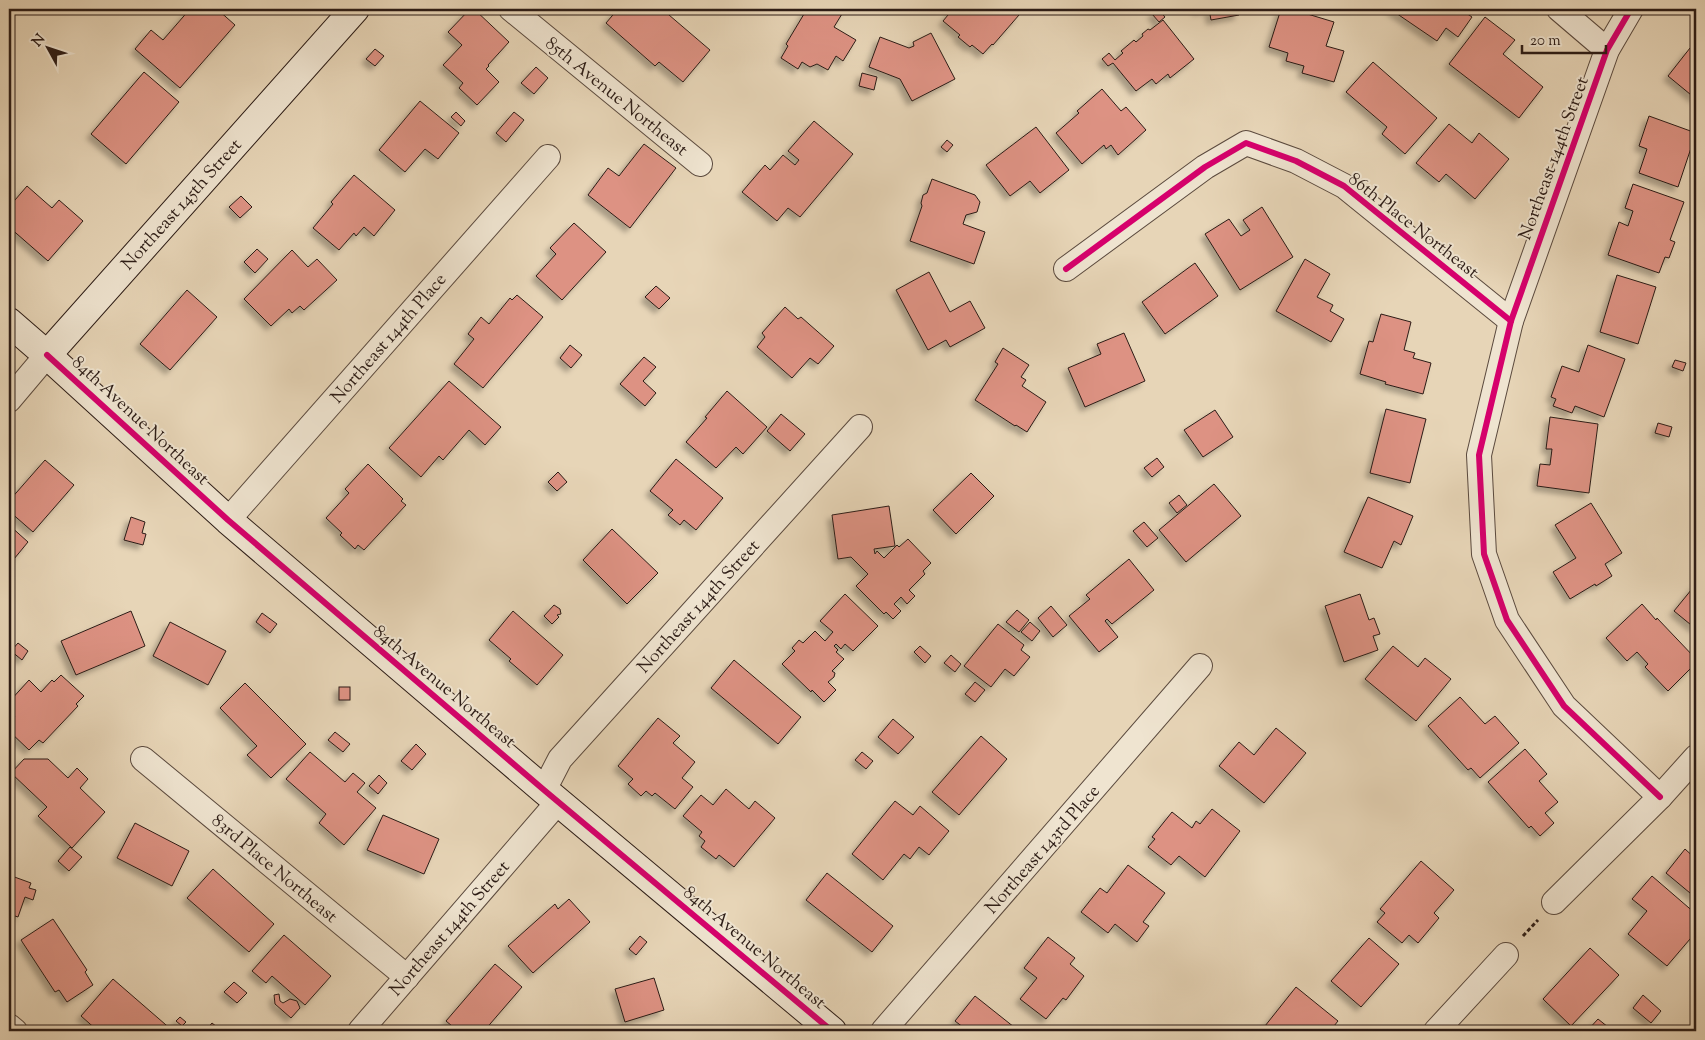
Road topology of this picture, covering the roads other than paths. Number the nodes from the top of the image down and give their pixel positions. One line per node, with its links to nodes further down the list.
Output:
1 (355, 9): 11 (street, Northeast 145th Street)
2 (511, 9): 7 (street, 85th Avenue Northeast)
3 (1559, 9): 5 (street)
4 (1631, 9): 5 (street, Northeast 144th Street)
5 (1607, 50): 9 (street, Northeast 144th Street)
6 (548, 157): 14 (street, Northeast 144th Place)
7 (700, 164)
8 (1066, 268): 9 (street, 86th Place Northeast)
9 (1510, 321): 19 (street, Northeast 144th Street)
10 (9, 322): 11 (street, 84th Avenue Northeast)
11 (48, 355): 12 (street, Northeast 145th Street); 14 (street, 84th Avenue Northeast)
12 (9, 400)
13 (860, 427): 18 (street, Northeast 144th Street)
14 (228, 520): 18 (street, 84th Avenue Northeast)
15 (1200, 666): 27 (street, Northeast 143rd Place)
16 (1696, 756): 19 (street)
17 (143, 759): 22 (street, 83rd Place Northeast)
18 (551, 796): 22 (street, Northeast 144th Street); 26 (street, 84th Avenue Northeast)
19 (1660, 796): 20 (street)
20 (1554, 902)
21 (1506, 955): 28 (street)
22 (407, 977): 25 (street, Northeast 144th Street)
23 (9, 1026): 24 (street)
24 (15, 1031)
25 (360, 1031)
26 (832, 1031)
27 (883, 1031)
28 (1436, 1031)

